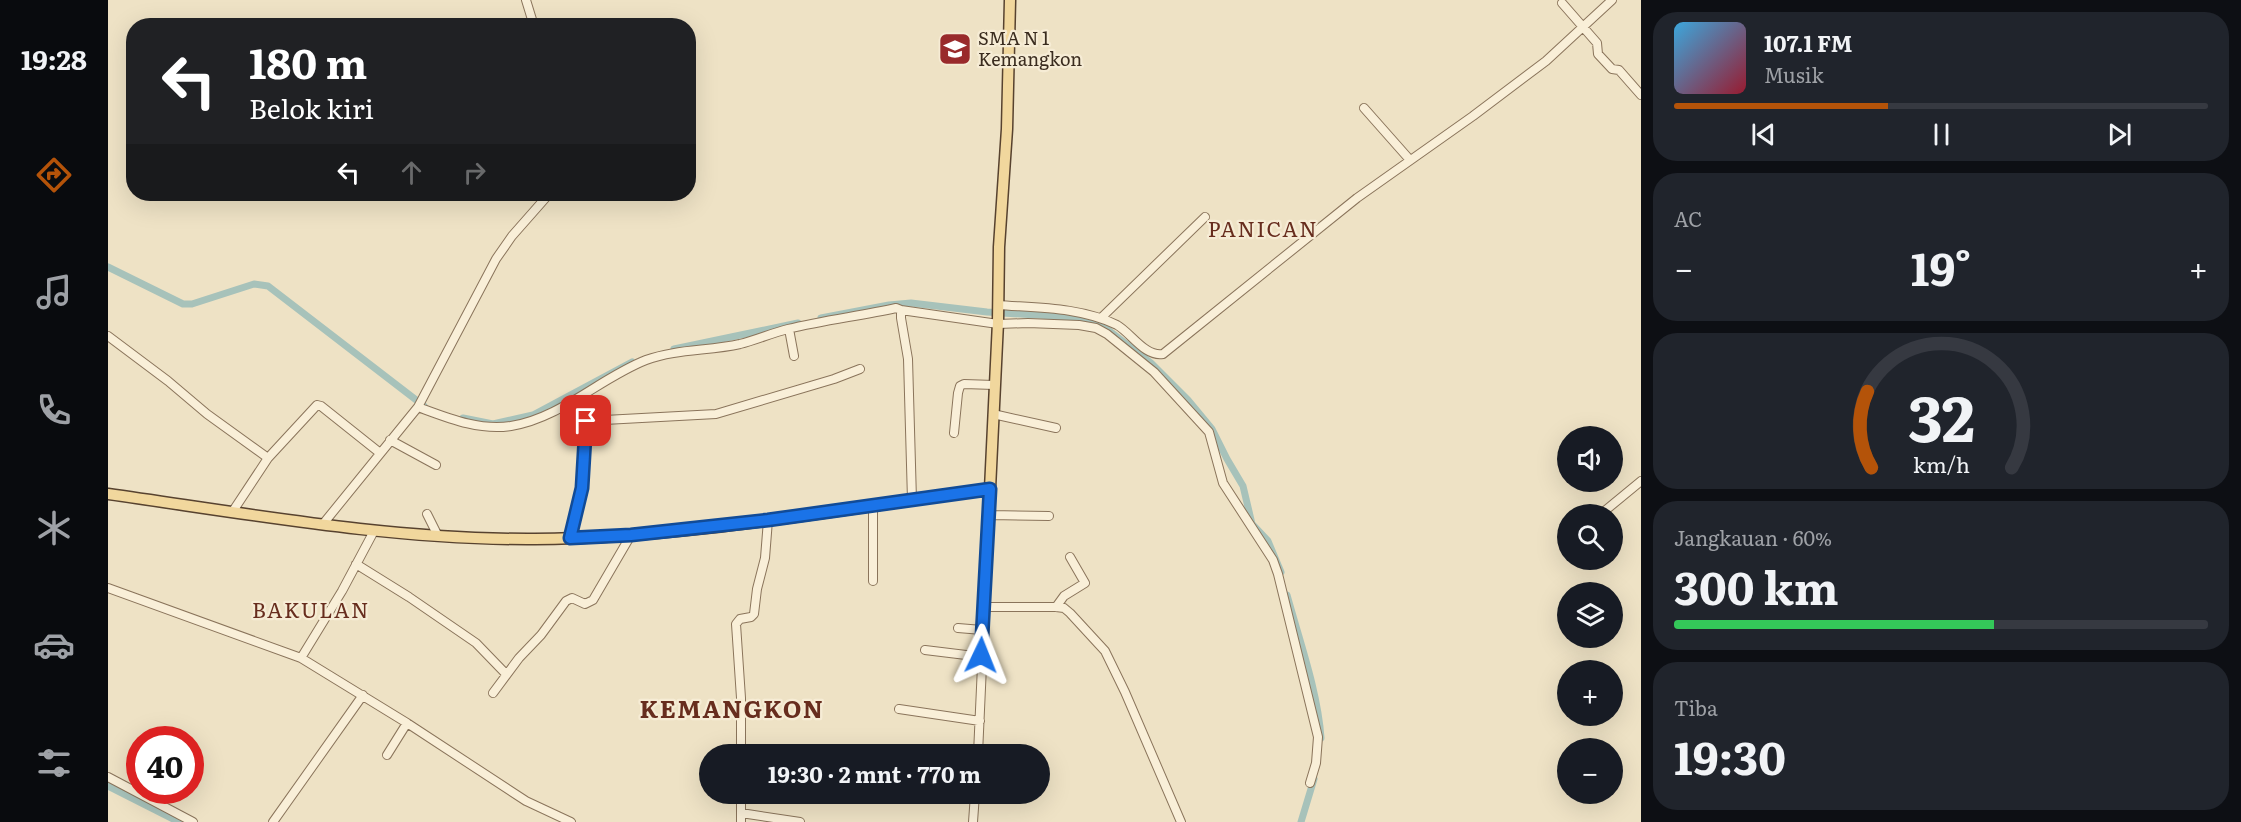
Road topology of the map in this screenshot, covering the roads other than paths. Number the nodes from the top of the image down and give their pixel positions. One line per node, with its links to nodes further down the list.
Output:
1 (526, 0): 5 (street)
2 (1010, 0): 12 (main road)
3 (1612, 0): 6 (street)
4 (1562, 3): 6 (street)
5 (532, 18)
6 (1583, 27): 7 (street); 9 (street)
7 (1641, 95)
8 (1364, 108): 9 (street)
9 (1410, 160): 14 (street)
10 (543, 201): 21 (street)
11 (1205, 217): 14 (street)
12 (998, 305): 14 (street); 15 (main road)
13 (901, 310): 15 (street); 16 (street); 34 (street)
14 (1101, 318)
15 (998, 323): 20 (main road); 68 (street)
16 (789, 329): 18 (street); 21 (street)
17 (108, 336): 29 (street)
18 (794, 356)
19 (860, 369): 24 (street)
20 (994, 385): 23 (main road); 26 (street)
21 (420, 404): 27 (street)
22 (584, 409): 24 (street)
23 (993, 414): 25 (street); 32 (main road)
24 (586, 421): 46 (street)
25 (1056, 428)
26 (954, 433)
27 (390, 440): 28 (street); 30 (street)
28 (380, 453): 29 (street); 42 (street)
29 (268, 458): 37 (street)
30 (436, 465)
31 (1641, 481): 35 (street)
32 (990, 489): 34 (main road); 39 (street)
33 (108, 494): 37 (main road)
34 (912, 500): 36 (main road)
35 (1613, 504)
36 (873, 506): 41 (main road); 49 (street)
37 (232, 511): 42 (main road)
38 (427, 514): 45 (street)
39 (990, 515): 40 (street); 51 (street)
40 (1049, 516)
41 (768, 520): 44 (main road); 64 (street)
42 (323, 524): 43 (main road)
43 (374, 531): 45 (main road); 48 (street)
44 (631, 535): 46 (main road); 58 (street)
45 (438, 536): 46 (main road)
46 (570, 538)
47 (1070, 557): 52 (street)
48 (356, 564): 57 (street); 58 (street)
49 (873, 581)
50 (108, 588): 57 (street)
51 (984, 607): 52 (street); 54 (street)
52 (1056, 607): 76 (street)
53 (958, 628): 54 (street)
54 (982, 630): 56 (street)
55 (925, 650): 56 (street)
56 (981, 655): 62 (street)
57 (301, 658): 60 (street)
58 (506, 674): 59 (street)
59 (492, 693)
60 (363, 695): 63 (street); 72 (street)
61 (899, 710): 62 (street)
62 (980, 721): 65 (street)
63 (407, 723): 66 (street); 73 (street)
64 (741, 744)
65 (979, 744)
66 (387, 755)
67 (108, 777): 71 (street)
68 (1310, 783)
69 (974, 804): 75 (street)
70 (741, 818): 74 (street)
71 (193, 822)
72 (273, 822)
73 (572, 822)
74 (800, 822)
75 (973, 822)
76 (1181, 822)

